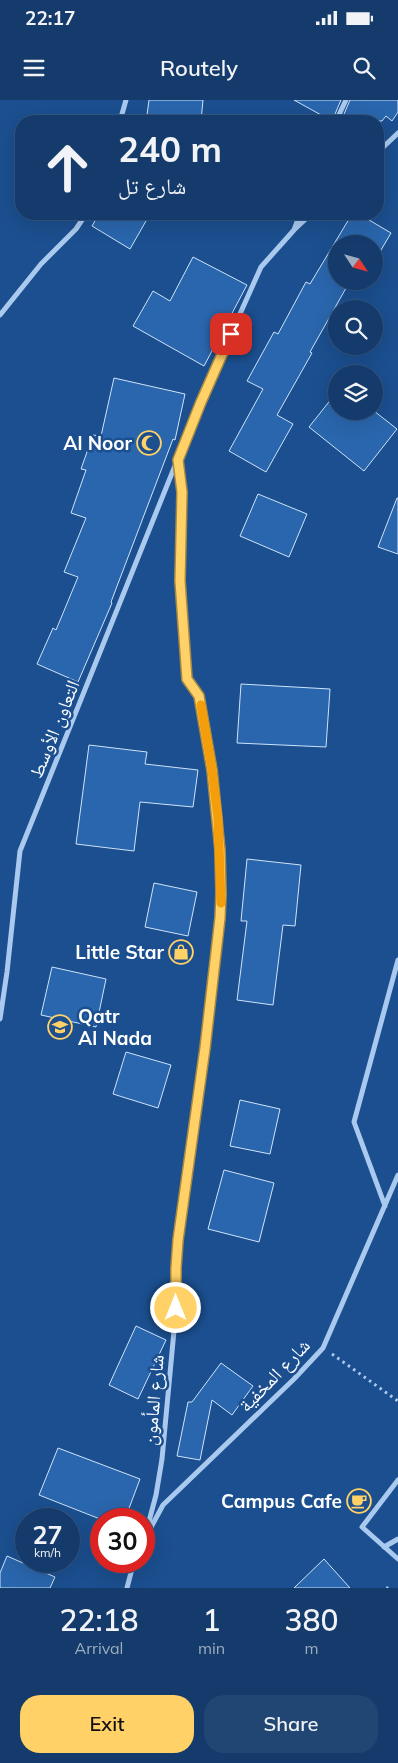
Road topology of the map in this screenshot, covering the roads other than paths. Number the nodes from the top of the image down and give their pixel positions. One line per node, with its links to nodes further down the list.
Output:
1 (126, 100): 3 (street)
2 (346, 100): 4 (street)
3 (122, 115)
4 (339, 115)
5 (398, 133): 6 (street)
6 (384, 146)
7 (82, 220): 11 (street)
8 (298, 220): 10 (street)
9 (305, 220): 10 (street, التعاون الأوسط)
10 (294, 230): 12 (street, التعاون الأوسط)
11 (0, 315)
12 (178, 460): 14 (street, التعاون الأوسط); 18 (street, شارع المأمون)
13 (398, 960): 16 (street)
14 (0, 1019)
15 (398, 1175): 16 (street, شارع المخفية)
16 (385, 1207): 19 (street, شارع المخفية)
17 (398, 1480): 21 (street)
18 (153, 1508)
19 (155, 1520)
20 (398, 1539): 21 (street)
21 (384, 1547): 22 (street)
22 (398, 1559)
23 (131, 1573): 24 (street)
24 (127, 1588)

